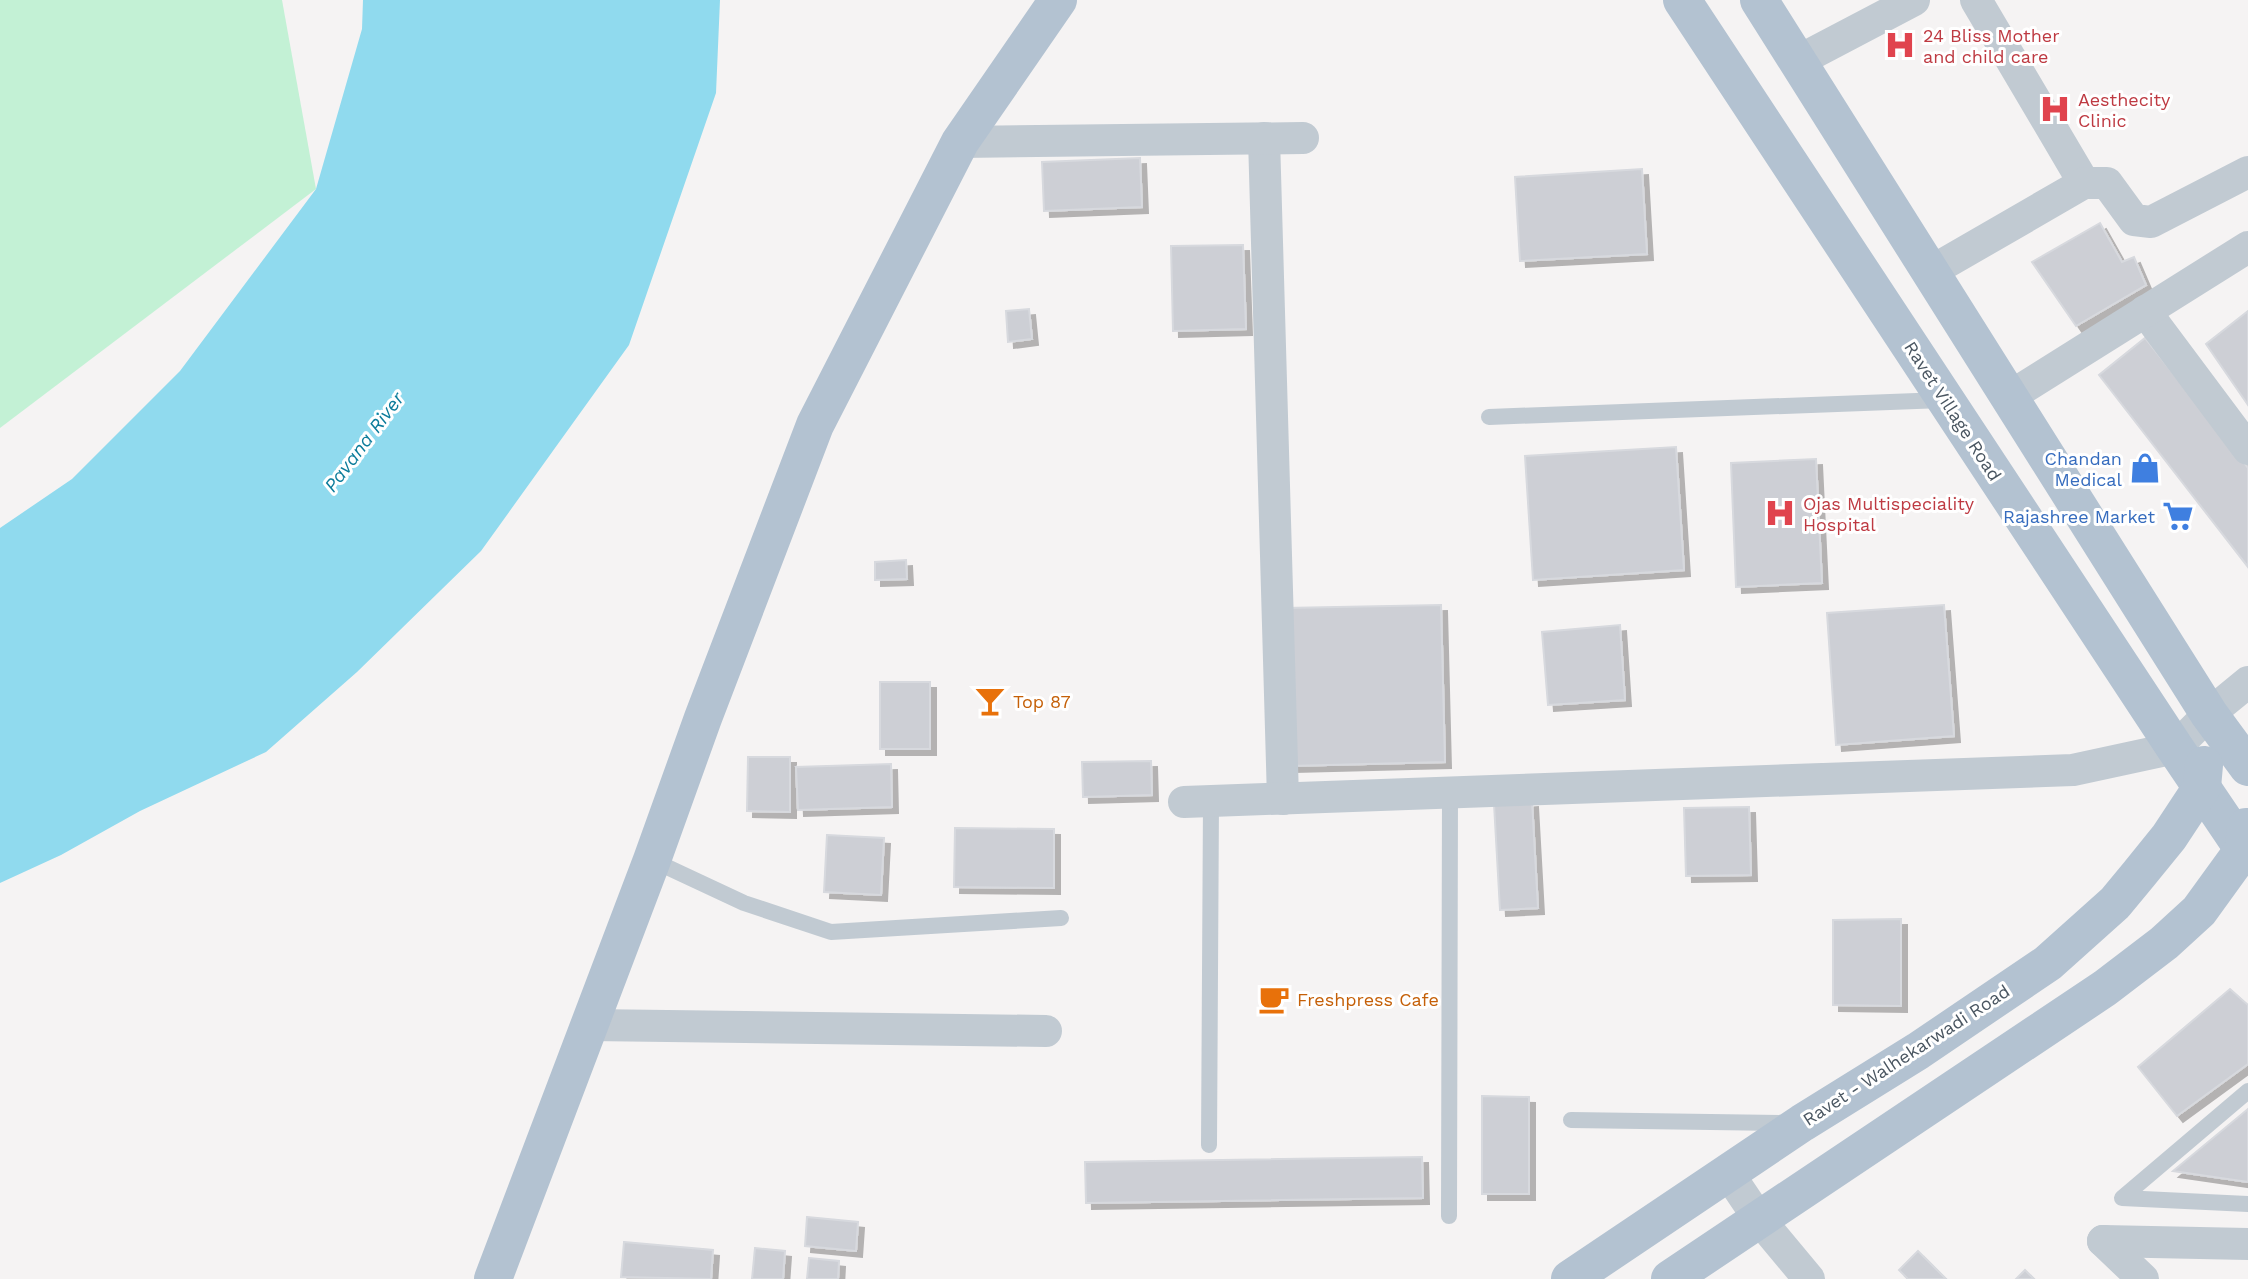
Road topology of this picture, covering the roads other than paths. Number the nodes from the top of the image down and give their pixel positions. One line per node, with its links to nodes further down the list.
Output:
1 (1058, 0): 9 (main road)
2 (1682, 0): 16 (main road, Ravet Village Road)
3 (1759, 0): 6 (main road)
4 (1914, 0): 6 (street)
5 (1976, 0): 11 (street)
6 (1798, 61): 13 (main road)
7 (1264, 138): 8 (street); 9 (street); 25 (street)
8 (1303, 138)
9 (960, 142): 28 (main road)
10 (2248, 172): 11 (street)
11 (2084, 183): 13 (street)
12 (2248, 247): 14 (street)
13 (1930, 272): 15 (main road)
14 (2145, 311): 15 (street); 18 (street)
15 (2010, 397): 20 (main road)
16 (1946, 400): 17 (lane); 21 (main road, Ravet Village Road)
17 (1489, 417)
18 (2248, 449)
19 (2248, 682): 20 (street)
20 (2209, 714): 21 (street); 22 (main road); 23 (main road)
21 (2175, 748): 23 (main road, Ravet Village Road); 24 (street)
22 (2248, 767)
23 (2202, 787): 27 (main road, Ravet Village Road); 34 (main road, Ravet - Walhekarwadi Road)
24 (1450, 793): 25 (street); 38 (lane)
25 (1283, 799): 26 (street)
26 (1198, 802): 35 (lane)
27 (2247, 840): 39 (main road)
28 (652, 860): 29 (lane); 30 (main road)
29 (1060, 918)
30 (590, 1025): 31 (street); 41 (main road)
31 (1046, 1031)
32 (2248, 1091): 37 (lane)
33 (1571, 1120): 34 (lane)
34 (1802, 1123): 36 (main road, Ravet - Walhekarwadi Road)
35 (1209, 1145)
36 (1728, 1173): 39 (street); 42 (main road, Ravet - Walhekarwadi Road)
37 (2248, 1204)
38 (1449, 1216)
39 (1759, 1219): 43 (main road); 44 (street)
40 (2248, 1244): 45 (street)
41 (493, 1279)
42 (1570, 1279)
43 (1670, 1279)
44 (1809, 1279)
45 (2143, 1279)

